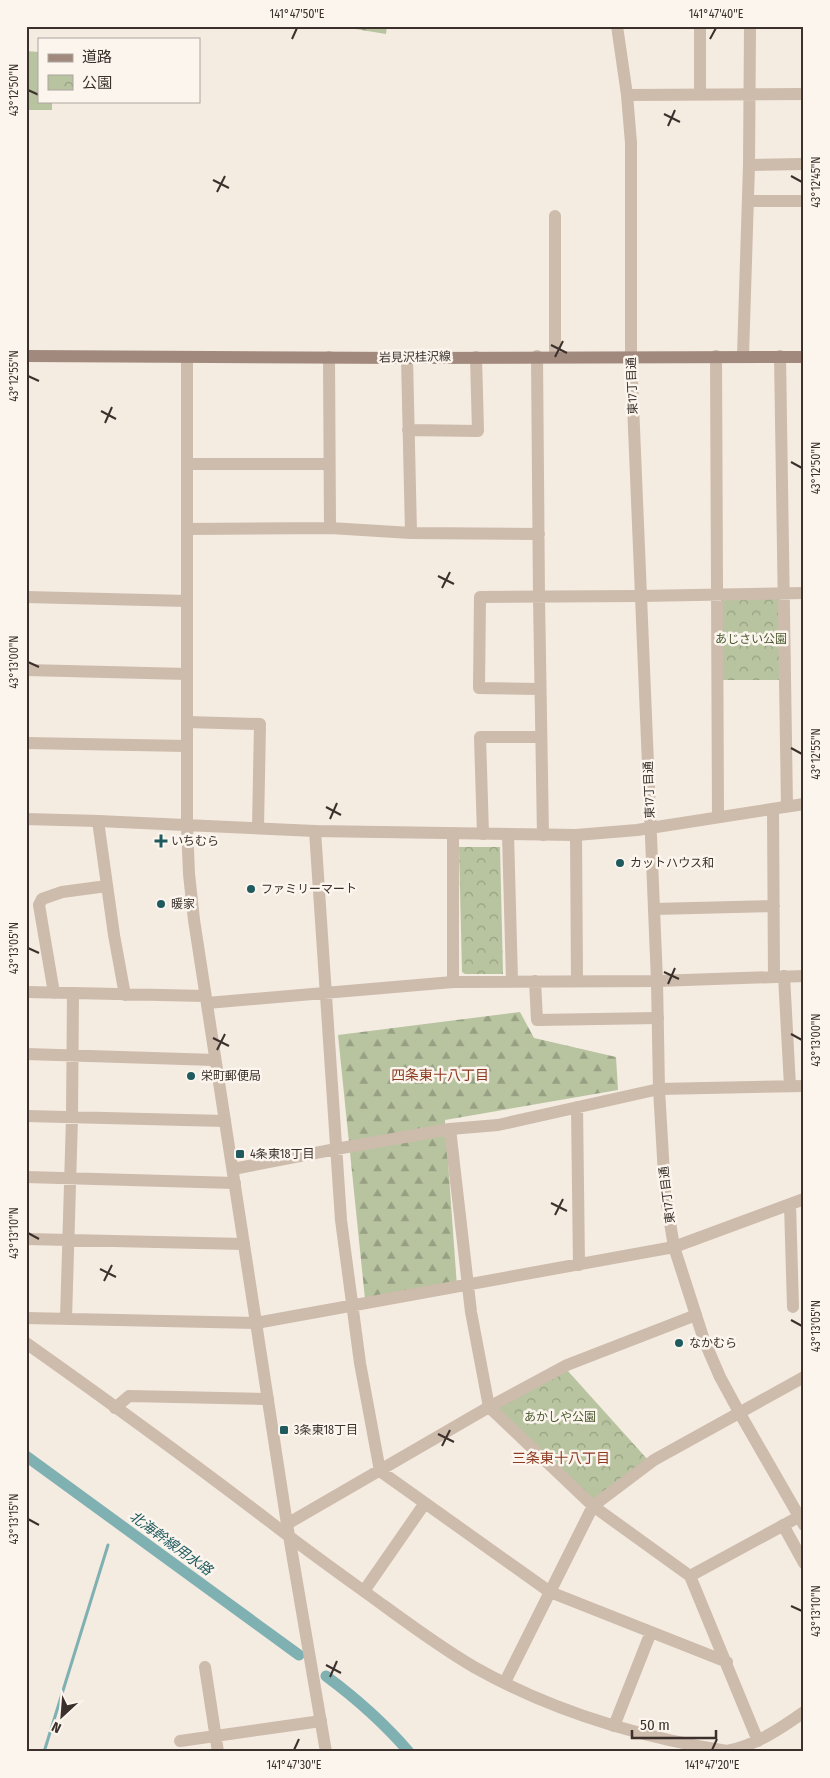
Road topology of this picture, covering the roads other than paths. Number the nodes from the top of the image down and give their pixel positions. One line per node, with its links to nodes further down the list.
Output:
1 (617, 26): 6 (street, 東17丁目通)
2 (700, 26): 7 (street)
3 (750, 26): 4 (street)
4 (750, 94): 5 (street); 7 (street); 9 (street)
5 (804, 94)
6 (627, 95): 7 (street); 17 (street, 東17丁目通)
7 (700, 95)
8 (804, 164): 9 (street)
9 (749, 165): 10 (street)
10 (748, 201): 11 (street); 19 (street)
11 (804, 201)
12 (556, 216): 16 (street)
13 (26, 356): 21 (main road, 岩見沢桂沢線)
14 (476, 356): 15 (main road, 岩見沢桂沢線); 24 (main road, 岩見沢桂沢線); 25 (street)
15 (537, 356): 16 (main road, 岩見沢桂沢線); 31 (street)
16 (555, 356): 17 (main road, 岩見沢桂沢線)
17 (631, 356): 18 (main road, 岩見沢桂沢線); 36 (street, 東17丁目通)
18 (716, 356): 19 (main road, 岩見沢桂沢線); 34 (street)
19 (743, 356): 20 (main road, 岩見沢桂沢線)
20 (780, 356): 23 (main road, 岩見沢桂沢線); 32 (street)
21 (187, 357): 22 (main road, 岩見沢桂沢線); 26 (street)
22 (329, 357): 24 (main road, 岩見沢桂沢線); 27 (street)
23 (804, 357)
24 (407, 358): 25 (street)
25 (408, 430): 30 (street)
26 (188, 464): 27 (street); 29 (street)
27 (329, 464): 28 (street)
28 (330, 528): 29 (street); 30 (street)
29 (187, 529): 38 (street)
30 (411, 533): 31 (street)
31 (539, 534): 35 (street)
32 (784, 593): 33 (street); 34 (street); 47 (street)
33 (804, 593)
34 (717, 595): 36 (street); 49 (street)
35 (539, 596): 36 (street); 41 (street); 41 (street)
36 (640, 596): 54 (street, 東17丁目通)
37 (26, 597): 38 (street)
38 (187, 601): 40 (street)
39 (26, 670): 40 (street)
40 (187, 674): 42 (street)
41 (540, 689): 43 (street)
42 (187, 722): 45 (street); 53 (street)
43 (541, 737): 57 (street); 59 (street)
44 (26, 743): 45 (street)
45 (187, 746): 52 (street)
46 (804, 804): 47 (street)
47 (788, 806): 48 (street)
48 (773, 808): 49 (street); 62 (street)
49 (718, 817): 54 (street)
50 (26, 819): 51 (street)
51 (98, 821): 52 (street); 61 (street)
52 (187, 826): 53 (street); 76 (street)
53 (258, 828): 55 (street)
54 (650, 828): 60 (street); 63 (street, 東17丁目通)
55 (315, 831): 56 (street); 74 (street)
56 (453, 833): 57 (street); 70 (street)
57 (483, 834): 58 (street)
58 (508, 834): 59 (street); 66 (street)
59 (543, 835): 60 (street)
60 (576, 835): 68 (street)
61 (107, 886): 72 (street); 75 (street)
62 (774, 906): 63 (street); 65 (street)
63 (654, 909): 69 (street, 東17丁目通)
64 (804, 976): 65 (street)
65 (779, 977): 69 (street); 81 (street)
66 (512, 981): 67 (street); 70 (street)
67 (535, 981): 68 (street); 77 (street)
68 (577, 981): 69 (street)
69 (657, 981): 77 (street, 東17丁目通)
70 (453, 982): 74 (street)
71 (26, 992): 72 (street)
72 (54, 993): 73 (street)
73 (73, 993): 75 (street); 79 (street)
74 (325, 993): 76 (street); 89 (street)
75 (125, 994): 76 (street)
76 (206, 1000): 80 (street)
77 (658, 1018): 83 (street, 東17丁目通)
78 (26, 1054): 79 (street)
79 (72, 1054): 80 (street); 86 (street)
80 (215, 1060): 87 (street)
81 (790, 1086): 82 (street); 83 (street)
82 (804, 1086)
83 (660, 1089): 84 (street); 99 (street, 東17丁目通)
84 (577, 1107): 88 (street); 100 (street)
85 (26, 1116): 86 (street)
86 (72, 1118): 87 (street); 92 (street)
87 (225, 1121): 90 (street)
88 (450, 1129): 89 (street); 101 (street)
89 (336, 1149): 90 (street); 102 (street)
90 (233, 1169): 93 (street)
91 (26, 1177): 92 (street)
92 (70, 1178): 93 (street); 97 (street)
93 (235, 1183): 98 (street)
94 (804, 1199): 95 (street)
95 (790, 1204): 99 (street); 103 (street)
96 (26, 1239): 97 (street)
97 (69, 1240): 98 (street); 106 (street)
98 (244, 1244): 107 (street)
99 (674, 1247): 100 (street); 104 (street, 東17丁目通)
100 (579, 1265): 101 (street)
101 (468, 1286): 102 (street); 111 (street)
102 (352, 1305): 107 (street); 114 (street)
103 (793, 1306)
104 (696, 1315): 111 (street); 113 (street, 東17丁目通)
105 (26, 1318): 106 (street)
106 (66, 1319): 107 (street)
107 (256, 1323): 110 (street)
108 (26, 1343): 112 (street)
109 (804, 1378): 113 (street)
110 (268, 1399): 112 (street); 119 (street)
111 (489, 1407): 114 (street); 116 (street)
112 (116, 1408): 119 (street)
113 (739, 1412): 116 (street); 117 (street, 東17丁目通)
114 (380, 1471): 115 (street); 119 (street)
115 (425, 1504): 122 (street); 123 (street)
116 (593, 1506): 121 (street); 123 (street)
117 (802, 1518): 118 (street)
118 (783, 1526): 120 (street); 121 (street)
119 (288, 1531): 122 (street); 129 (street)
120 (804, 1562)
121 (690, 1576): 125 (street)
122 (364, 1591): 127 (street)
123 (550, 1592): 124 (street); 127 (street)
124 (651, 1632): 125 (street); 130 (street)
125 (727, 1662): 132 (street)
126 (205, 1667): 131 (street)
127 (505, 1682): 130 (street)
128 (804, 1712): 132 (street)
129 (321, 1721): 131 (street); 136 (street)
130 (614, 1726): 134 (street)
131 (216, 1737): 133 (street); 135 (street)
132 (758, 1741): 134 (street)
133 (180, 1742)
134 (727, 1751)
135 (218, 1752)
136 (326, 1752)

